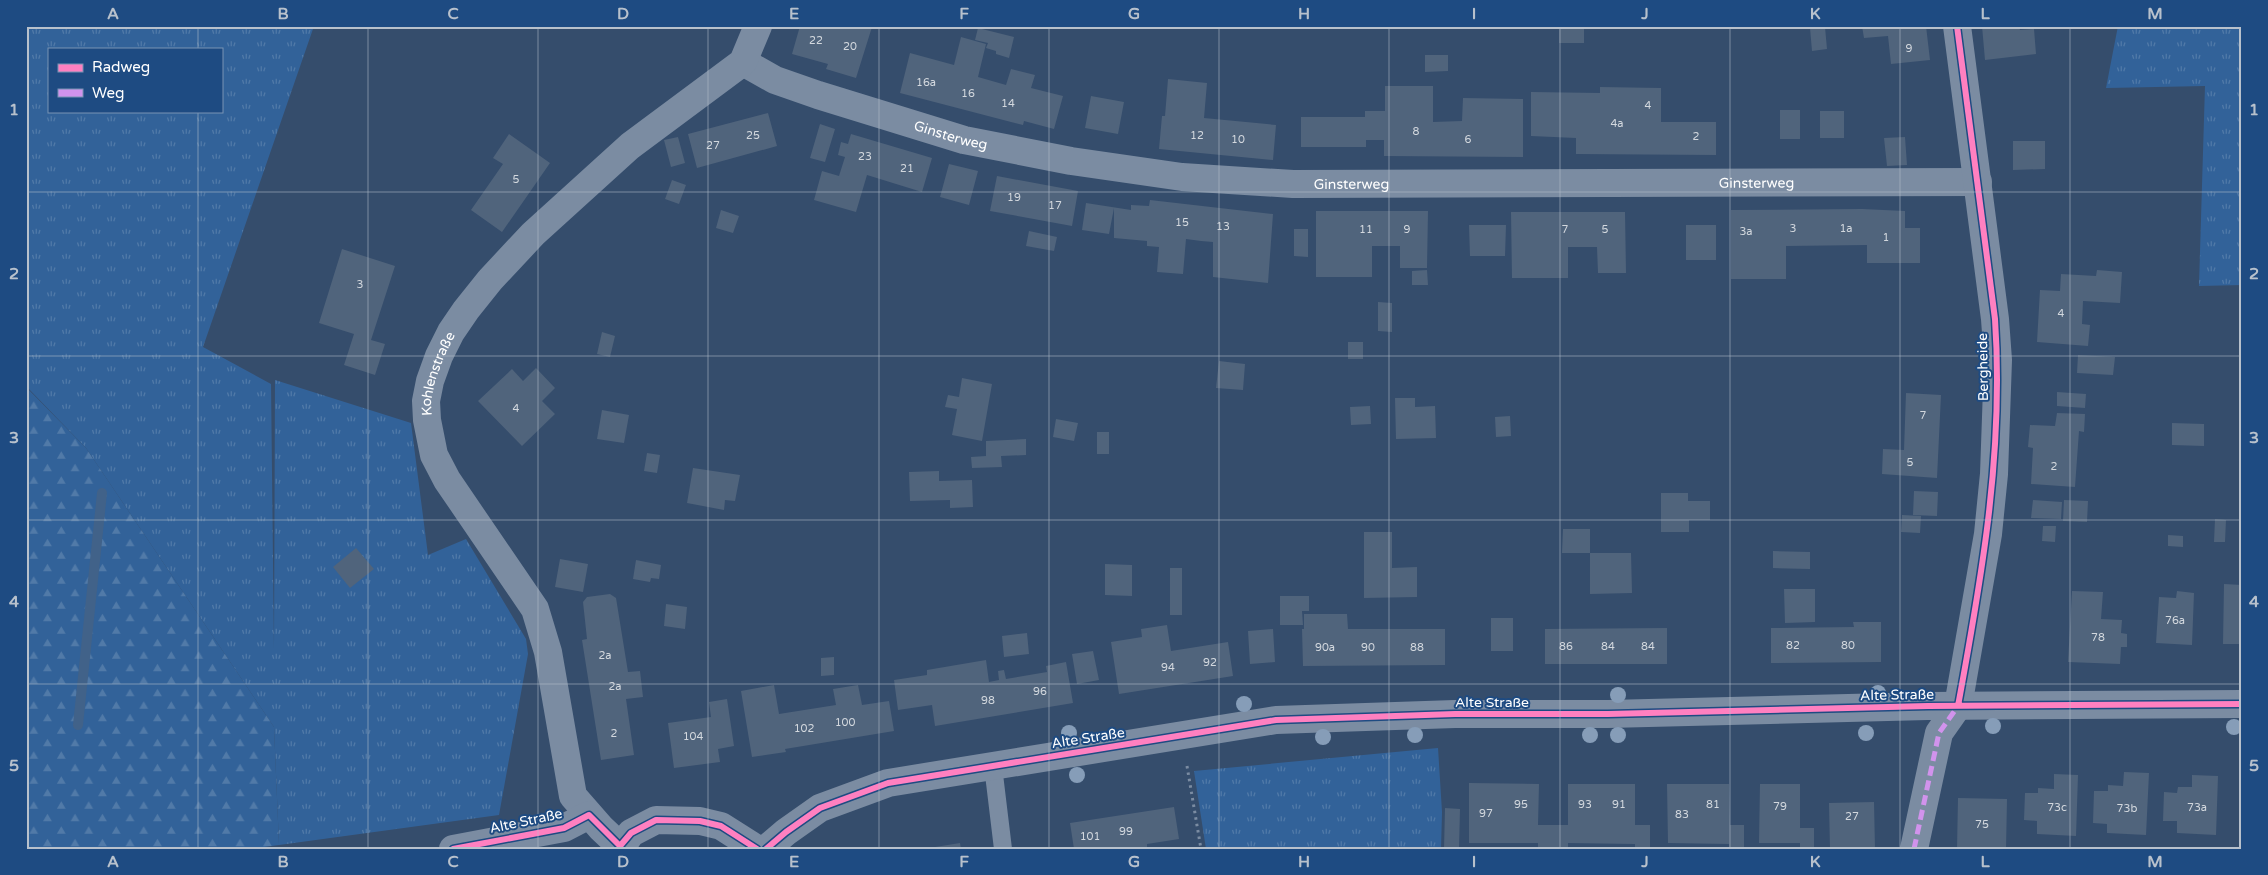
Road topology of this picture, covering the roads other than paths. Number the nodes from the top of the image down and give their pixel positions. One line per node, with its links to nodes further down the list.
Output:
1 (758, 26): 3 (street)
2 (1957, 26): 4 (street, Bergheide)
3 (743, 62): 4 (street, Ginsterweg); 8 (street, Kohlenstraße)
4 (1978, 182): 6 (street, Bergheide)
5 (2242, 704): 6 (street, Alte Straße)
6 (1958, 706): 7 (street, Alte Straße); 14 (street)
7 (993, 766): 12 (street, Alte Straße); 13 (lane)
8 (589, 815): 9 (street); 10 (street, Alte Straße)
9 (620, 848): 11 (street)
10 (453, 849)
11 (757, 849)
12 (766, 849)
13 (1003, 849)
14 (1914, 849)

